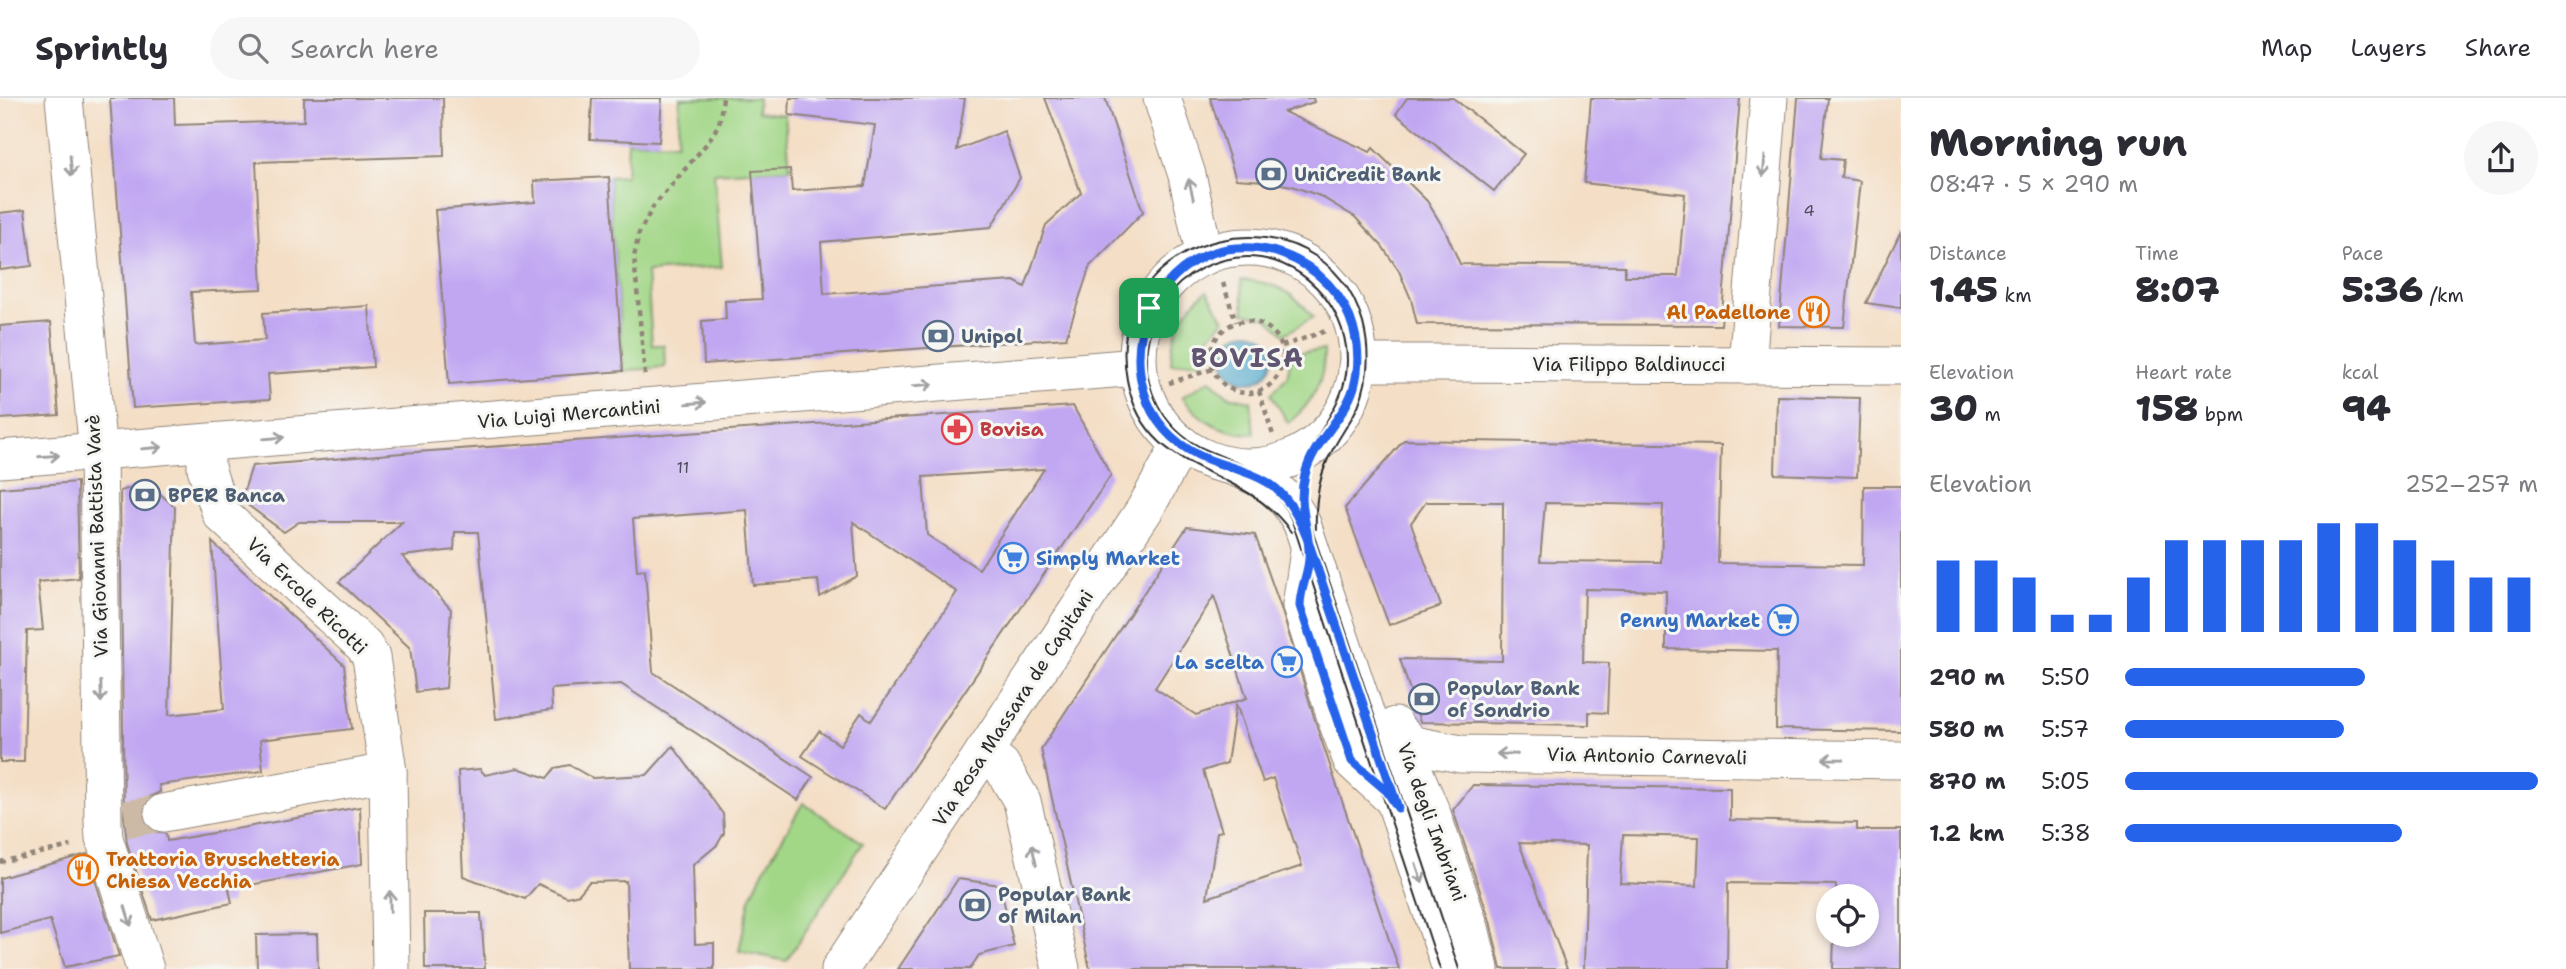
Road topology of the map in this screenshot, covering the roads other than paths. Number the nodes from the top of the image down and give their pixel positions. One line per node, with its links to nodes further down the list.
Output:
1 (64, 98): 12 (street, Via Giovanni Battista Varè, one-way to 12)
2 (1162, 98): 4 (street, one-way to 2)
3 (1769, 98): 5 (street, one-way to 5)
4 (1213, 267): 7 (street); 8 (street)
5 (1747, 365): 6 (street, Via Filippo Baldinucci); 7 (street, Via Filippo Baldinucci)
6 (1901, 366)
7 (1357, 367): 9 (street)
8 (1154, 375): 10 (street, Via Luigi Mercantini, one-way to 8); 11 (street)
9 (1335, 424): 14 (street); 15 (street, Via degli Imbriani)
10 (206, 444): 12 (street, Via Luigi Mercantini, one-way to 10); 20 (street, Via Ercole Ricotti)
11 (1181, 444): 14 (street); 18 (street, Via Rosa Massara de Capitani)
12 (98, 453): 13 (street, Via Luigi Mercantini, one-way to 12); 23 (street, Via Giovanni Battista Varè, one-way to 23)
13 (0, 459)
14 (1216, 462): 15 (street, Via degli Imbriani)
15 (1307, 538): 16 (street, Via degli Imbriani); 21 (street, Via degli Imbriani)
16 (1357, 686): 17 (street, Via degli Imbriani); 21 (street, Via degli Imbriani)
17 (1399, 732): 19 (street, Via Antonio Carnevali, one-way to 17); 28 (street, Via degli Imbriani)
18 (984, 752): 25 (street, Via Rosa Massara de Capitani); 26 (street, one-way to 18)
19 (1901, 760)
20 (388, 772): 22 (street); 24 (street, Via Ercole Ricotti, one-way to 20)
21 (1398, 808): 27 (street, Via degli Imbriani, one-way to 27)
22 (163, 813)
23 (145, 969)
24 (391, 969)
25 (839, 969)
26 (1061, 969)
27 (1451, 969)
28 (1480, 969)

